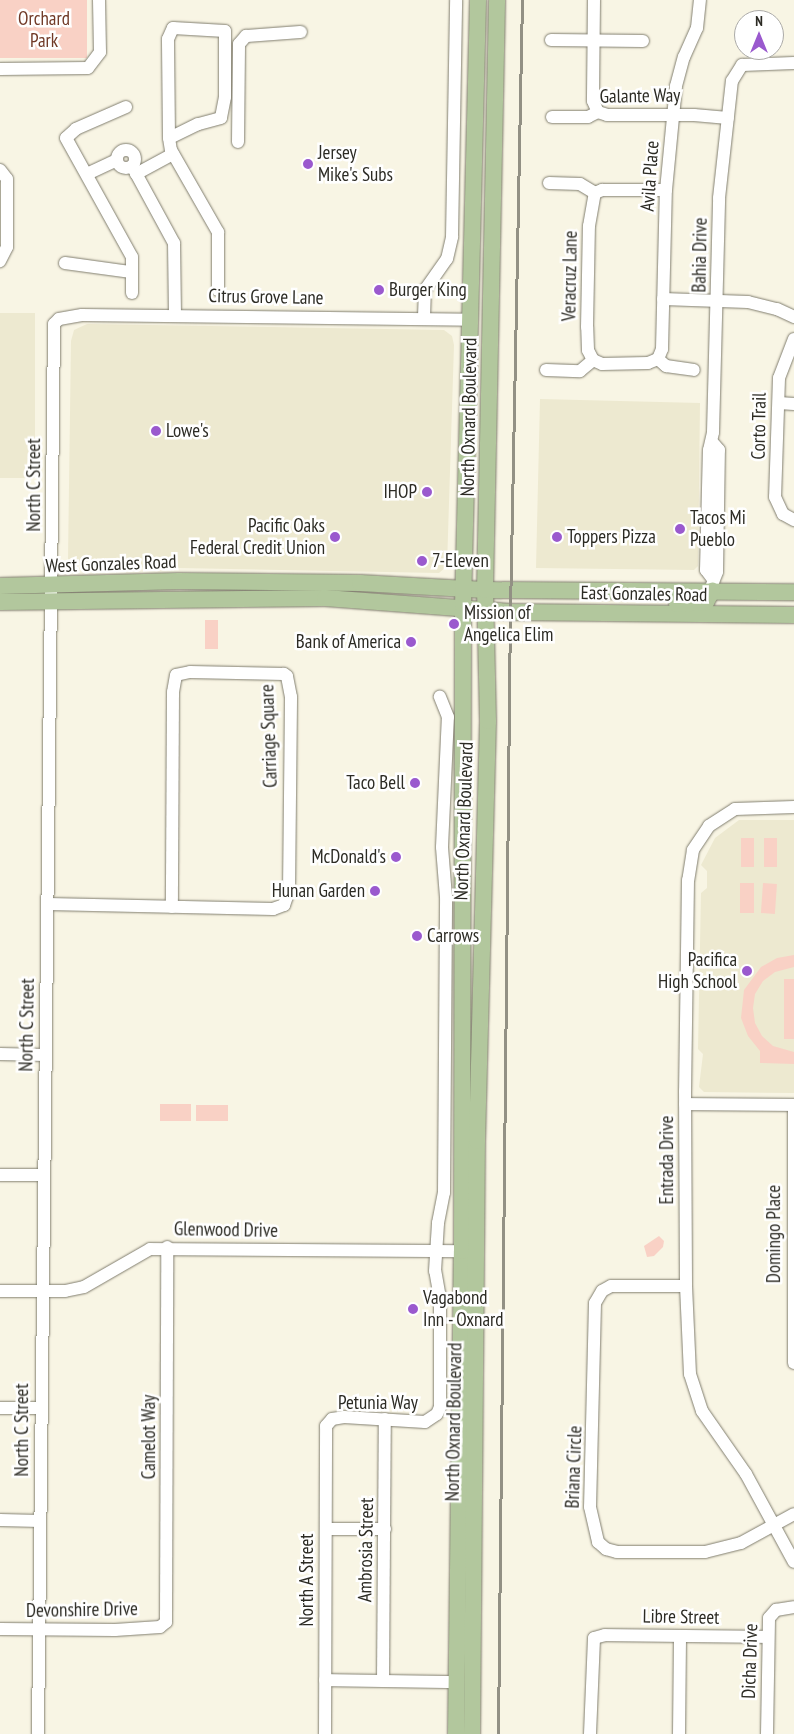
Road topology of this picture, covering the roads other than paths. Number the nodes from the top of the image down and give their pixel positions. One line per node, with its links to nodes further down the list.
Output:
1 (99, 0): 12 (street)
2 (456, 0): 36 (street)
3 (478, 0): 39 (main road, North Oxnard Boulevard)
4 (496, 0): 30 (main road, North Oxnard Boulevard)
5 (594, 0): 9 (street)
6 (700, 0): 15 (street, Avila Place)
7 (301, 32): 19 (street)
8 (551, 40): 9 (street)
9 (594, 40): 10 (street); 14 (street)
10 (643, 41)
11 (794, 63): 17 (street, Bahia Drive)
12 (0, 69)
13 (126, 107): 22 (street)
14 (598, 112): 15 (street, Galante Way); 16 (street, Galante Way)
15 (674, 114): 17 (street, Galante Way); 25 (street, Avila Place)
16 (552, 117)
17 (728, 118): 34 (street, Bahia Drive)
18 (168, 138): 18 (street); 20 (street)
19 (238, 142)
20 (173, 154): 21 (street); 31 (street)
21 (134, 170): 22 (street); 35 (street)
22 (87, 174): 29 (street)
23 (3, 175): 27 (street)
24 (549, 183): 26 (street)
25 (666, 190): 26 (street); 33 (street, Avila Place)
26 (595, 193): 43 (street, Veracruz Lane)
27 (1, 260)
28 (65, 263): 29 (street)
29 (131, 272): 32 (street)
30 (491, 279): 39 (main road); 41 (main road, North Oxnard Boulevard)
31 (218, 290)
32 (132, 293)
33 (663, 299): 34 (street); 42 (street, Avila Place)
34 (718, 300): 37 (street); 48 (street, Bahia Drive)
35 (175, 315): 36 (street, Citrus Grove Lane); 38 (street, Citrus Grove Lane)
36 (424, 317): 39 (street, Citrus Grove Lane)
37 (794, 317)
38 (59, 319): 58 (street, North C Street)
39 (472, 320): 41 (main road); 54 (main road, North Oxnard Boulevard)
40 (794, 339): 46 (street, Corto Trail)
41 (490, 354): 56 (main road, North Oxnard Boulevard)
42 (658, 359): 43 (street); 45 (street)
43 (594, 360): 44 (street)
44 (546, 370)
45 (694, 370)
46 (778, 404): 47 (street); 50 (street, Corto Trail)
47 (794, 404)
48 (713, 443): 49 (street, Bahia Drive); 51 (street, Bahia Drive)
49 (708, 486): 51 (street); 52 (street, Bahia Drive)
50 (788, 517)
51 (717, 539): 52 (street, Bahia Drive)
52 (712, 584): 56 (main road, East Gonzales Road); 57 (main road, East Gonzales Road); 62 (main road)
53 (0, 586): 58 (main road, West Gonzales Road)
54 (463, 589): 55 (main road, West Gonzales Road); 56 (main road, East Gonzales Road); 60 (main road, North Oxnard Boulevard)
55 (230, 590): 58 (main road, West Gonzales Road); 60 (main road, West Gonzales Road)
56 (485, 590): 61 (main road, North Oxnard Boulevard)
57 (794, 592)
58 (52, 593): 59 (main road, West Gonzales Road); 68 (street, North C Street)
59 (0, 602)
60 (463, 606): 61 (main road, East Gonzales Road); 66 (main road, North Oxnard Boulevard)
61 (485, 609): 62 (main road, East Gonzales Road); 67 (main road, North Oxnard Boulevard)
62 (647, 615): 63 (main road, East Gonzales Road)
63 (794, 615)
64 (440, 697): 78 (street)
65 (794, 806): 72 (street, Entrada Drive)
66 (463, 837): 67 (main road); 79 (main road, North Oxnard Boulevard)
67 (482, 852): 76 (main road, North Oxnard Boulevard)
68 (48, 904): 69 (street, Carriage Square); 71 (street, North C Street)
69 (172, 907): 69 (street, Carriage Square)
70 (0, 1054): 71 (street)
71 (45, 1055): 75 (street, North C Street)
72 (685, 1104): 73 (street); 81 (street, Entrada Drive)
73 (794, 1105): 84 (street, Domingo Place)
74 (0, 1175): 75 (street)
75 (44, 1175): 83 (street, North C Street)
76 (477, 1199): 79 (main road); 80 (main road, North Oxnard Boulevard)
77 (168, 1247): 78 (street, Glenwood Drive); 83 (street, Glenwood Drive); 98 (street, Camelot Way)
78 (436, 1251): 79 (street, Glenwood Drive); 87 (street, Petunia Way)
79 (462, 1251): 80 (main road); 105 (main road, North Oxnard Boulevard)
80 (476, 1278): 89 (main road, North Oxnard Boulevard)
81 (686, 1286): 93 (street, Entrada Drive); 93 (street, Briana Circle)
82 (0, 1291): 83 (street, Glenwood Drive)
83 (41, 1291): 86 (street, North C Street)
84 (794, 1363)
85 (0, 1408): 86 (street)
86 (41, 1408): 92 (street, North C Street)
87 (385, 1419): 88 (street, Petunia Way); 95 (street, Ambrosia Street)
88 (326, 1426): 94 (street, North A Street)
89 (473, 1502): 105 (main road); 110 (main road, North Oxnard Boulevard)
90 (794, 1514): 93 (street, Briana Circle)
91 (0, 1520): 92 (street)
92 (40, 1521): 100 (street, North C Street)
93 (775, 1523): 96 (street, Entrada Drive)
94 (326, 1529): 95 (street); 103 (street, North A Street)
95 (385, 1529): 104 (street, Ambrosia Street)
96 (794, 1562)
97 (794, 1607): 102 (street, Dicha Drive)
98 (164, 1626): 100 (street, Devonshire Drive)
99 (0, 1629): 100 (street, Devonshire Drive)
100 (38, 1629): 106 (street, North C Street)
101 (680, 1636): 102 (street, Libre Street); 111 (street, Libre Street); 112 (street)
102 (768, 1637): 113 (street, Dicha Drive)
103 (326, 1680): 104 (street); 107 (street, North A Street)
104 (383, 1680): 105 (street)
105 (456, 1682): 108 (main road, North Oxnard Boulevard); 109 (main road)
106 (38, 1734)
107 (325, 1734)
108 (456, 1734)
109 (465, 1734)
110 (472, 1734)
111 (590, 1734)
112 (679, 1734)
113 (767, 1734)

